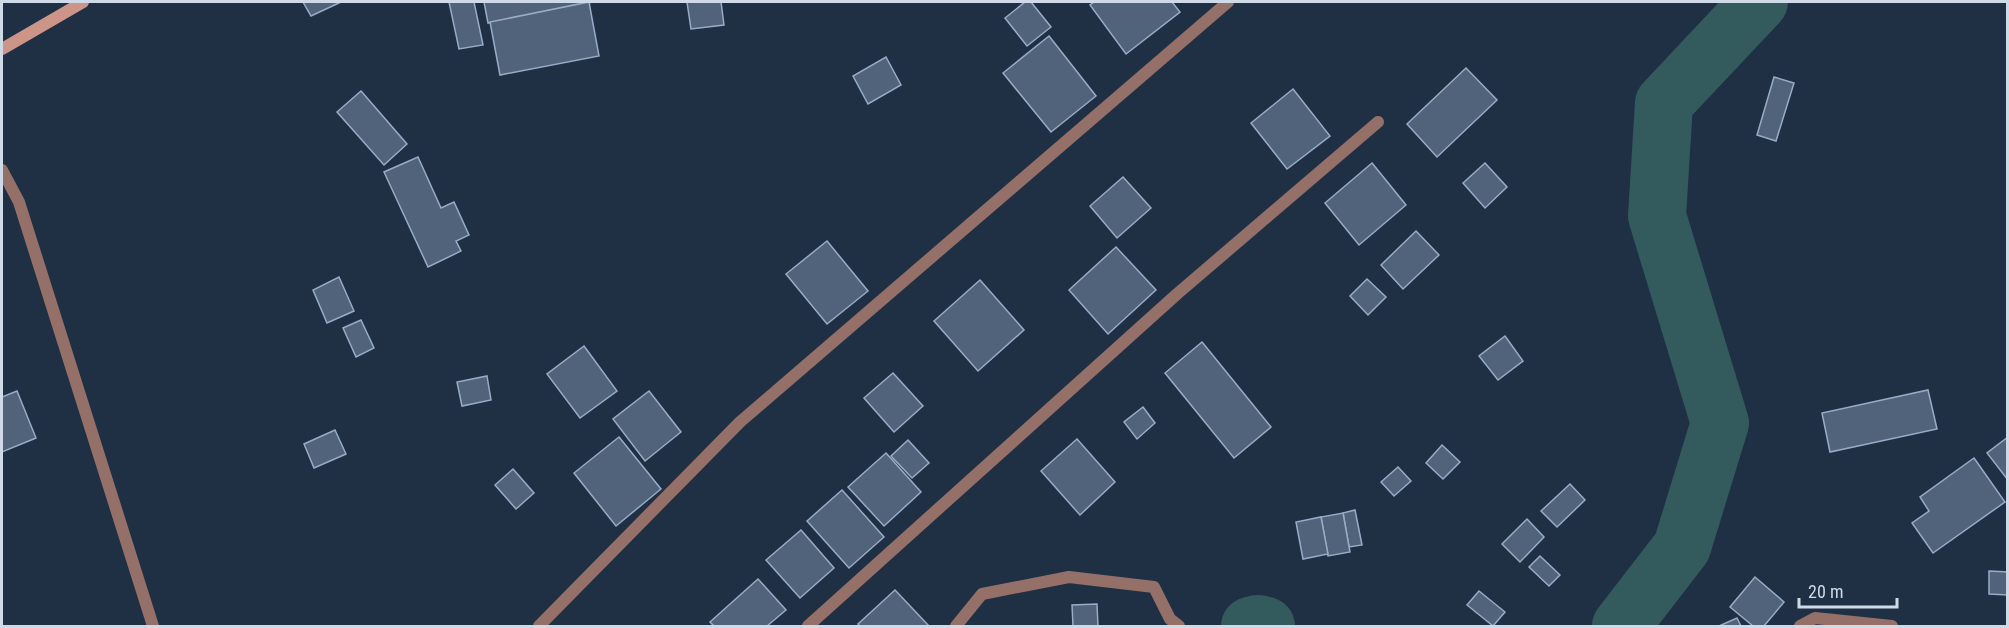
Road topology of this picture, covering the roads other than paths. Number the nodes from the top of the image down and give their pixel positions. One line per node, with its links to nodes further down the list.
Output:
1 (83, 2): 3 (street)
2 (1228, 2): 8 (street)
3 (2, 50)
4 (1378, 122): 9 (street)
5 (2, 170): 7 (street)
6 (1175, 623): 10 (street)
7 (153, 627)
8 (539, 627)
9 (808, 627)
10 (956, 627)
11 (1800, 627): 12 (street)
12 (1892, 627)

